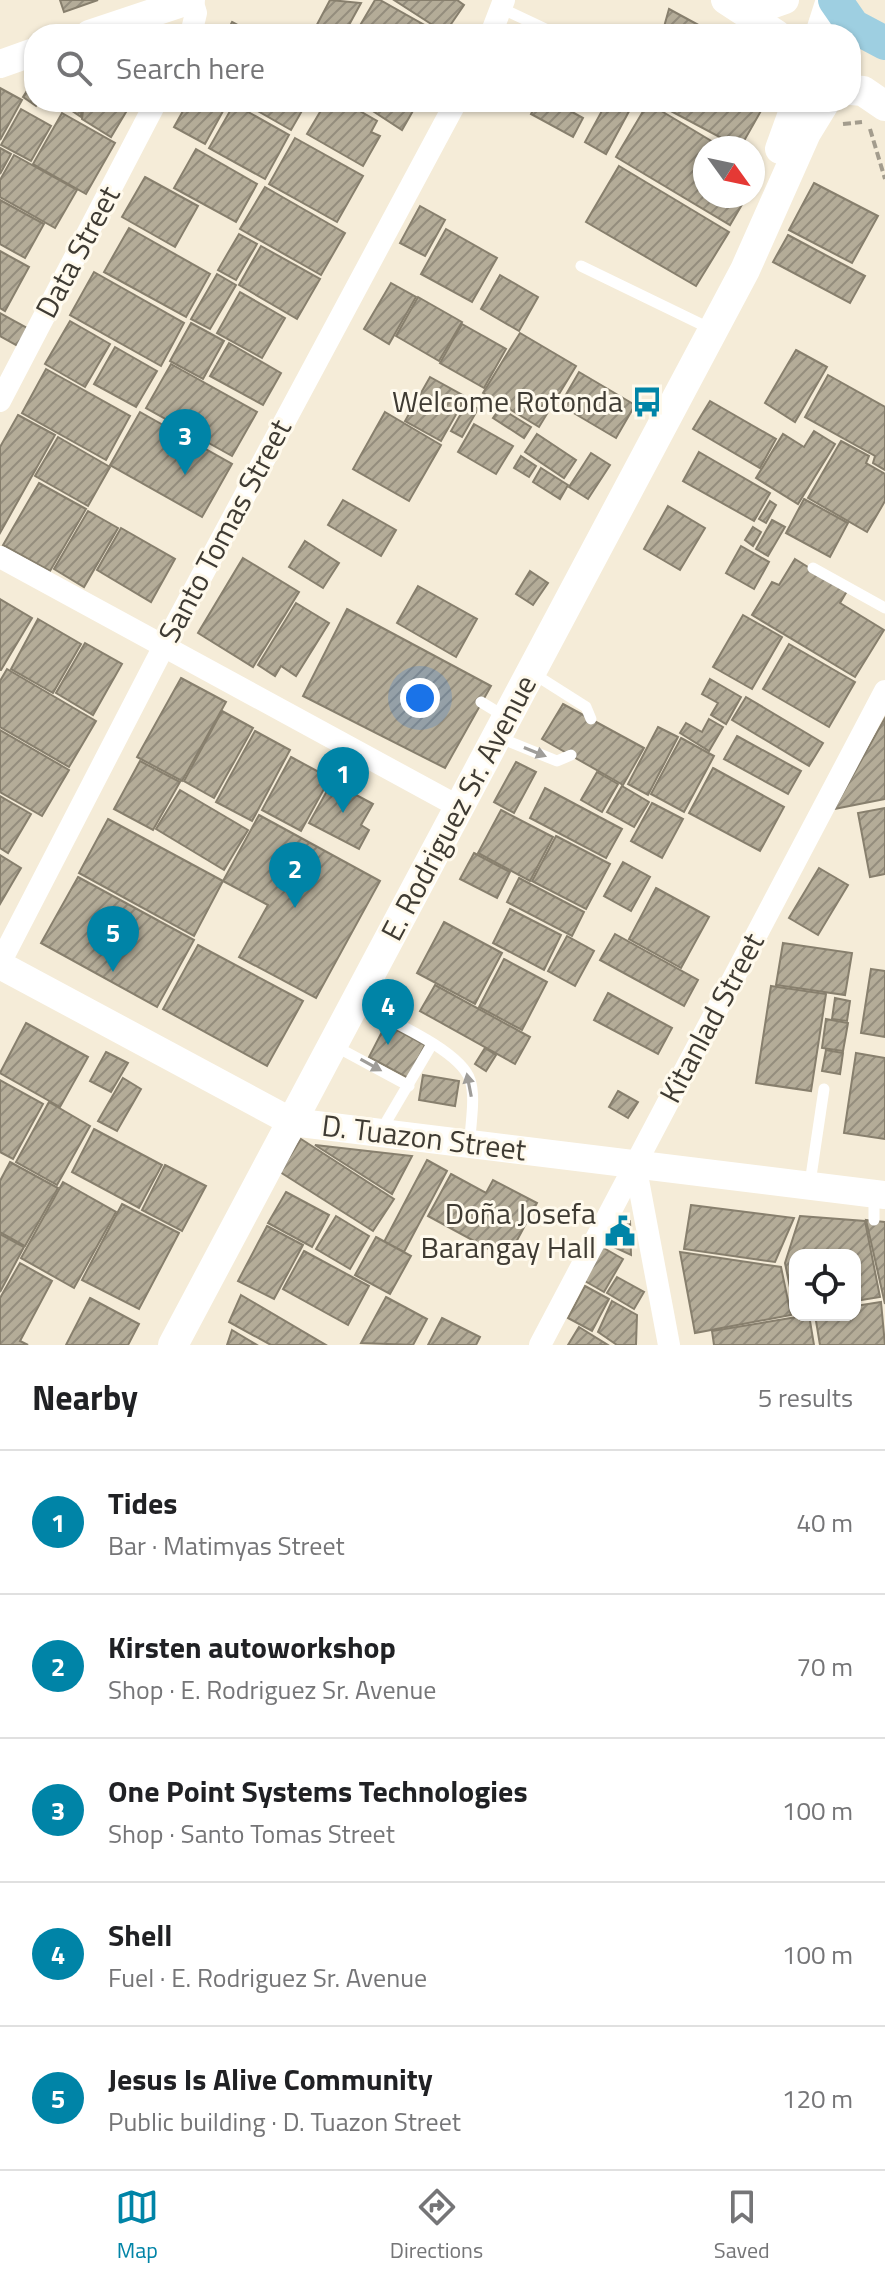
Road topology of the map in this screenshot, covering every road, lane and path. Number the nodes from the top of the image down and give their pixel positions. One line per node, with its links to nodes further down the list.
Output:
1 (192, 0): 6 (street); 7 (street)
2 (785, 0): 5 (street)
3 (833, 0): 11 (main road); 12 (main road)
4 (502, 4): 8 (street); 9 (lane)
5 (736, 7): 10 (street)
6 (119, 24)
7 (193, 24)
8 (495, 24)
9 (538, 24)
10 (762, 24)
11 (824, 24)
12 (851, 24)
13 (861, 33): 14 (main road)
14 (882, 50)
15 (24, 56): 16 (street)
16 (0, 64)
17 (861, 91): 22 (main road)
18 (151, 112): 27 (street, Data Street)
19 (451, 112): 31 (street, Santo Tomas Street)
20 (810, 112): 26 (main road, E. Rodriguez Sr. Avenue)
21 (818, 112): 23 (path)
22 (878, 117): 23 (path)
23 (881, 155): 24 (path)
24 (885, 179)
25 (581, 266): 26 (lane)
26 (713, 331): 32 (main road, E. Rodriguez Sr. Avenue)
27 (0, 401)
28 (0, 557): 31 (street)
29 (813, 568): 30 (lane)
30 (885, 608)
31 (163, 648): 38 (street); 39 (street, Santo Tomas Street)
32 (531, 672): 35 (lane); 36 (main road, E. Rodriguez Sr. Avenue)
33 (885, 691): 48 (street, Kitanlad Street)
34 (481, 702): 36 (lane)
35 (591, 719)
36 (503, 728): 37 (lane, one-way to 37); 38 (main road, E. Rodriguez Sr. Avenue)
37 (571, 755)
38 (461, 808): 40 (main road, E. Rodriguez Sr. Avenue)
39 (0, 964): 45 (street, D. Tuazon Street)
40 (356, 1002): 41 (main road, E. Rodriguez Sr. Avenue); 42 (lane)
41 (333, 1044): 43 (lane, one-way to 43); 45 (main road, E. Rodriguez Sr. Avenue)
42 (432, 1044): 43 (lane); 47 (lane, one-way to 42)
43 (409, 1086): 46 (lane)
44 (824, 1089): 49 (lane)
45 (292, 1122): 46 (street, D. Tuazon Street); 51 (main road, E. Rodriguez Sr. Avenue)
46 (380, 1132): 47 (street, D. Tuazon Street)
47 (470, 1144): 48 (street, D. Tuazon Street)
48 (635, 1164): 49 (street, D. Tuazon Street); 52 (street, Kitanlad Street); 53 (street)
49 (810, 1185): 50 (street, D. Tuazon Street)
50 (878, 1203)
51 (173, 1345)
52 (540, 1345)
53 (669, 1345)

